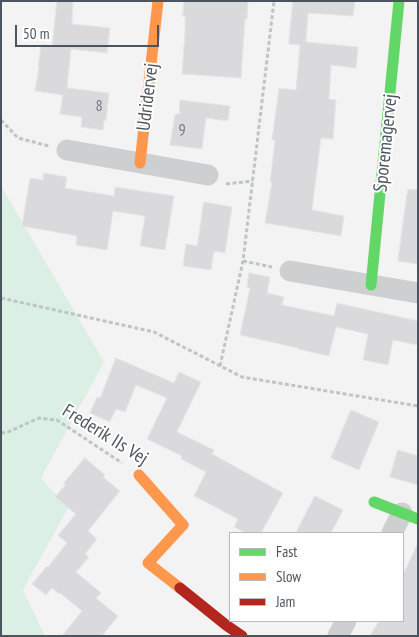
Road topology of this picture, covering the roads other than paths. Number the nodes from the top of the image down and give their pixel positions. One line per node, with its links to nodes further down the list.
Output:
1 (158, 1): 4 (street, Udridervej)
2 (398, 1): 7 (street, Sporemagervej)
3 (67, 150): 4 (street)
4 (140, 163): 5 (street)
5 (208, 175)
6 (290, 271): 7 (street)
7 (371, 285): 8 (street)
8 (418, 293)
9 (139, 475): 14 (street, Frederik IIs Vej)
10 (374, 502): 11 (street)
11 (410, 516): 12 (street)
12 (393, 532)
13 (345, 622): 15 (street)
14 (242, 636)
15 (338, 636)

